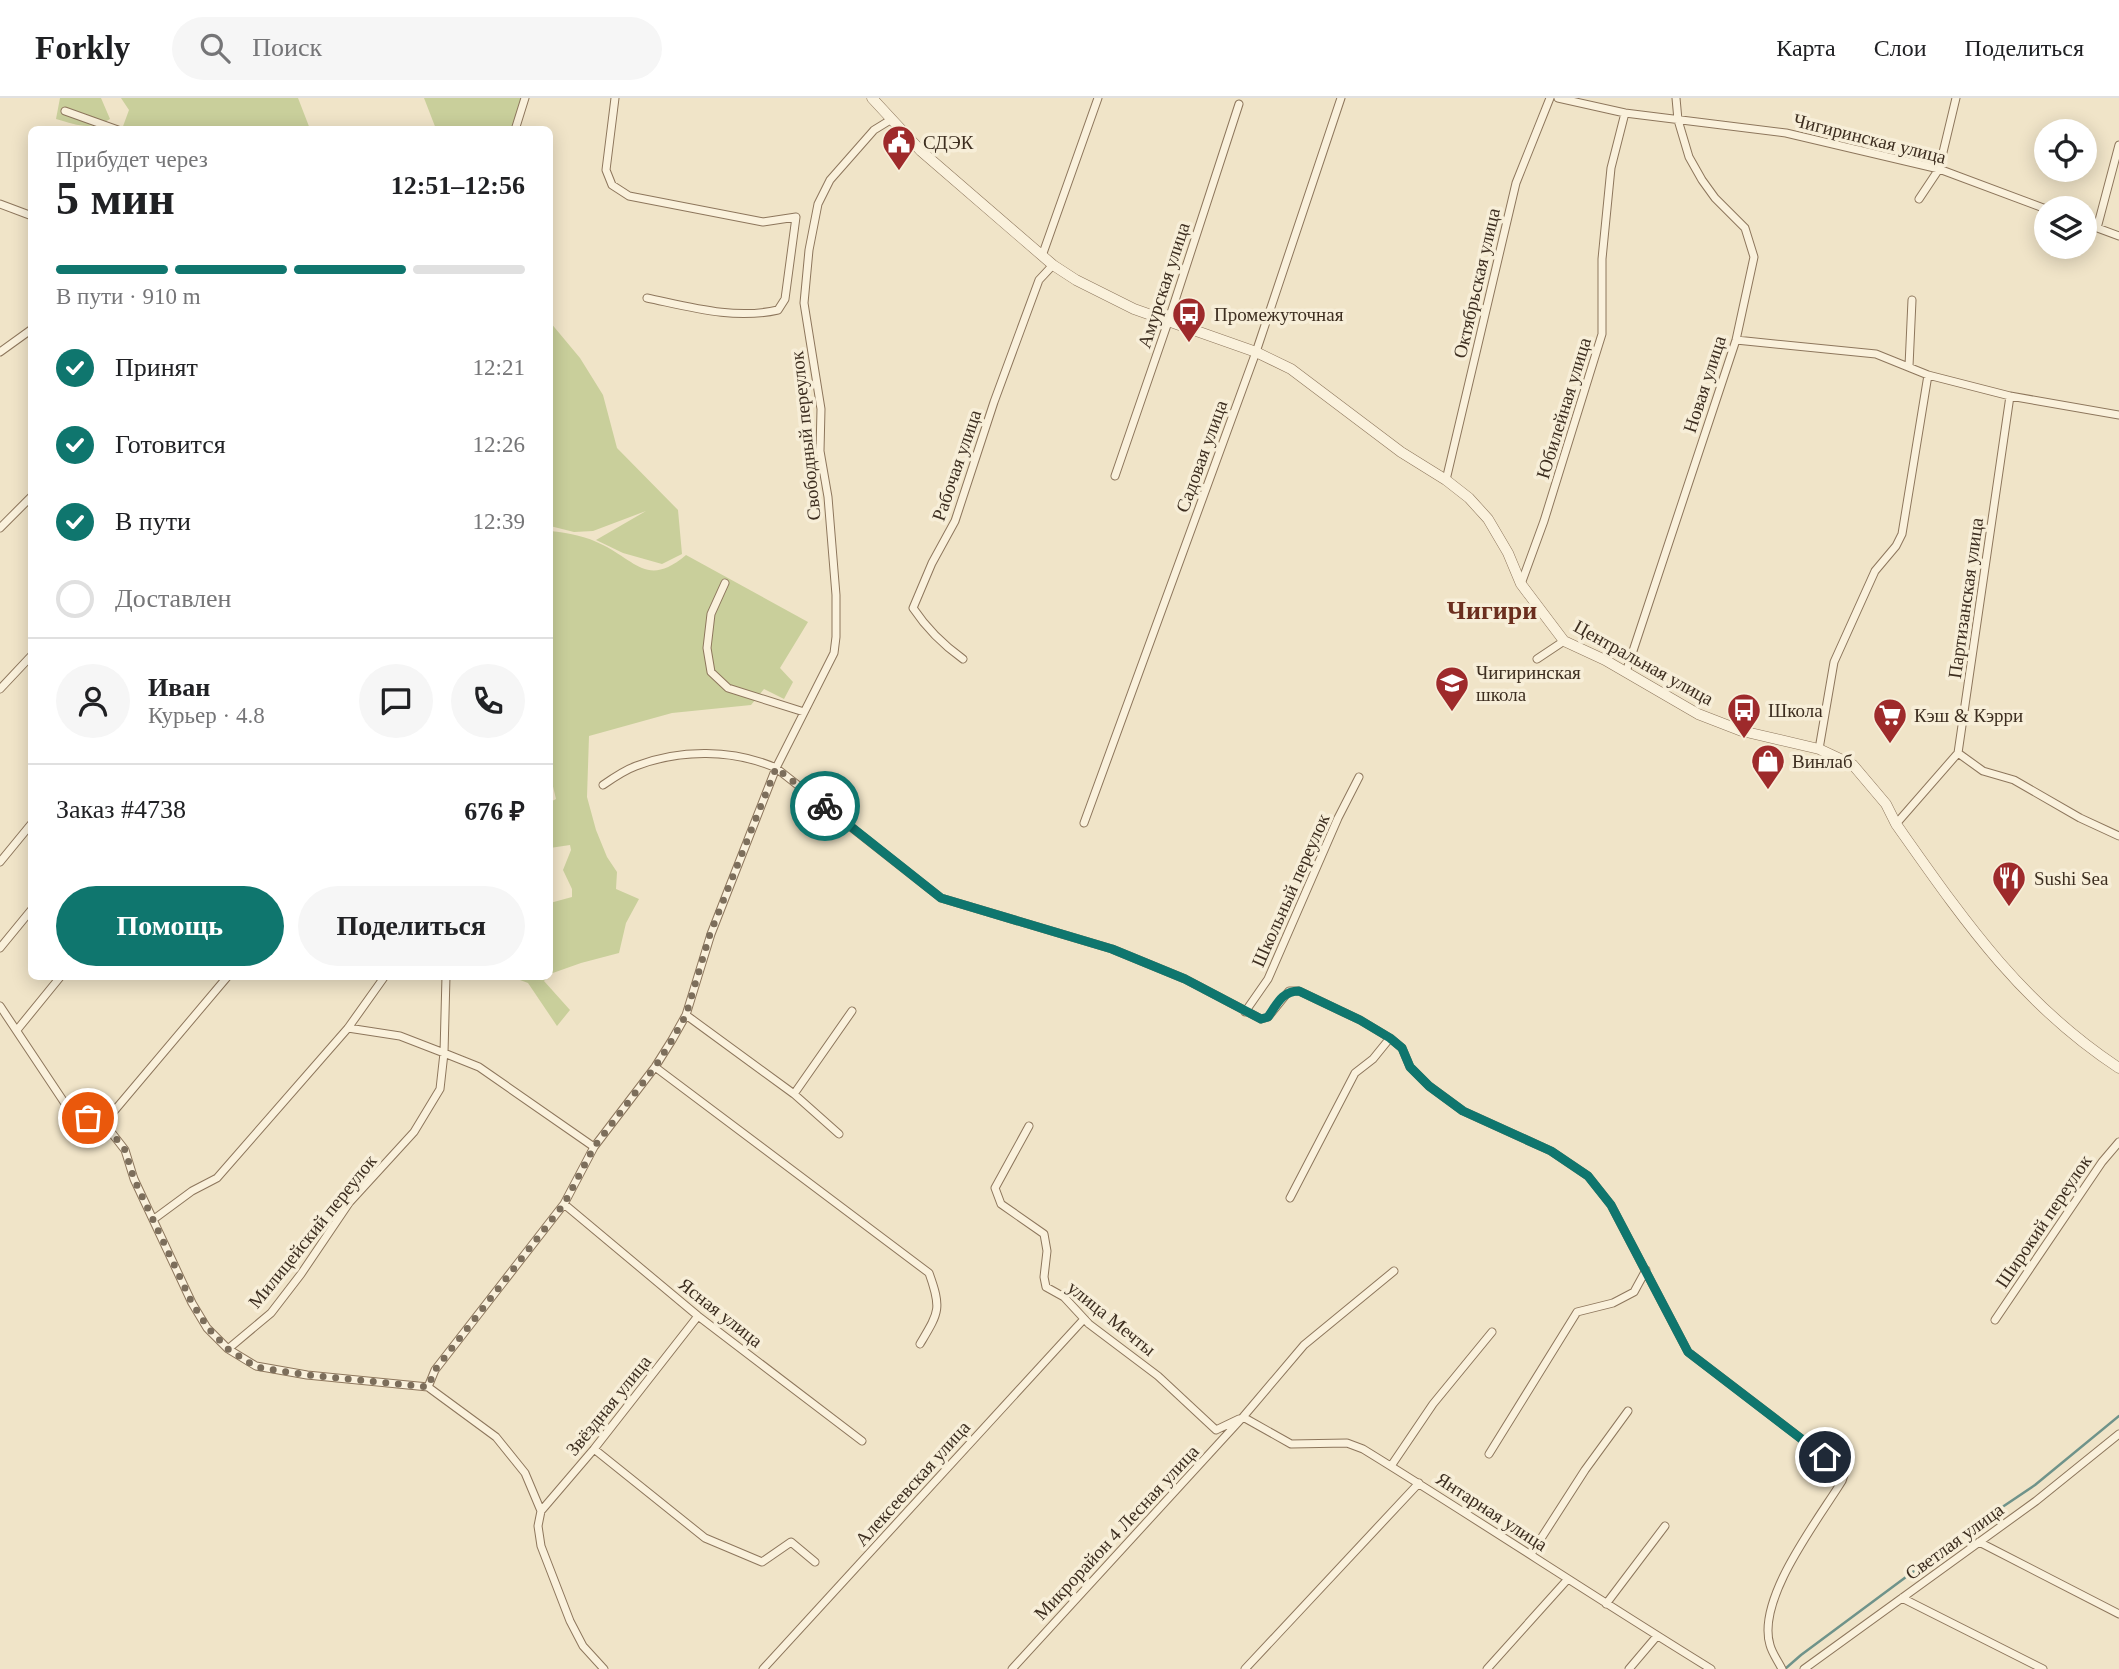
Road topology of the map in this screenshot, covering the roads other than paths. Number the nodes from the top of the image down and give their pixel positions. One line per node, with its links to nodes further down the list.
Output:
1 (524, 98): 16 (street)
2 (615, 98): 27 (street)
3 (872, 98): 13 (street, Центральная улица)
4 (1098, 98): 25 (street)
5 (1341, 98): 33 (street, Садовая улица)
6 (1550, 98): 39 (street, Октябрьская улица)
7 (1558, 98): 12 (street, Чигиринская улица)
8 (1676, 98): 14 (street, Новая улица)
9 (1956, 98): 18 (street)
10 (1239, 104): 29 (street, Амурская улица)
11 (65, 111): 15 (street)
12 (1625, 113): 14 (street, Чигиринская улица); 43 (street, Юбилейная улица)
13 (892, 119): 25 (street, Центральная улица); 50 (street, Свободный переулок)
14 (1678, 120): 18 (street, Чигиринская улица); 31 (street, Новая улица)
15 (107, 126)
16 (516, 126)
17 (2119, 145): 23 (street)
18 (1939, 169): 19 (street); 21 (street, Чигиринская улица)
19 (1919, 199)
20 (0, 204): 22 (street)
21 (2034, 205)
22 (28, 214)
23 (2097, 228): 24 (street)
24 (2119, 236)
25 (1042, 256): 26 (street, Центральная улица)
26 (1053, 265): 29 (street, Центральная улица); 46 (street, Рабочая улица)
27 (648, 298)
28 (1912, 300): 34 (street)
29 (1168, 322): 33 (street, Центральная улица); 38 (street, Амурская улица)
30 (28, 332): 32 (street)
31 (1736, 340): 34 (street); 48 (street, Новая улица)
32 (0, 352)
33 (1256, 352): 39 (street, Центральная улица); 56 (street, Садовая улица)
34 (1909, 366): 35 (street)
35 (1928, 375): 36 (street); 51 (street)
36 (2010, 396): 37 (street); 52 (street, Партизанская улица)
37 (2119, 415)
38 (1115, 476)
39 (1446, 480): 43 (street, Центральная улица)
40 (28, 500): 41 (street)
41 (0, 528)
42 (725, 583): 50 (street)
43 (1521, 584): 44 (street, Центральная улица)
44 (1564, 641): 47 (street); 48 (street, Центральная улица)
45 (28, 659): 49 (street)
46 (963, 659)
47 (1536, 659)
48 (1626, 672): 51 (street, Центральная улица)
49 (0, 689)
50 (804, 712): 53 (street, Свободный переулок)
51 (1819, 749): 57 (street, Центральная улица)
52 (1958, 753): 57 (street); 59 (street)
53 (776, 768): 55 (street); 69 (street); 70 (street, Свободный переулок)
54 (1359, 777): 69 (street, Школьный переулок)
55 (603, 785)
56 (1084, 823)
57 (1896, 824): 76 (street, Центральная улица)
58 (28, 828): 60 (street)
59 (2119, 836)
60 (0, 862)
61 (28, 914): 62 (street)
62 (0, 948)
63 (58, 980): 72 (street)
64 (225, 980): 78 (street)
65 (382, 980): 71 (street)
66 (446, 980): 74 (street, Милицейский переулок)
67 (0, 1006): 72 (street)
68 (852, 1011): 77 (street)
69 (1245, 1012): 73 (street)
70 (686, 1015): 75 (street, Свободный переулок); 77 (street)
71 (348, 1028): 74 (street); 85 (street)
72 (16, 1030): 78 (street)
73 (1390, 1038): 83 (street); 86 (street)
74 (444, 1052): 82 (street); 93 (street, Милицейский переулок)
75 (655, 1067): 82 (street, Свободный переулок); 92 (street)
76 (2119, 1068)
77 (794, 1094): 80 (street)
78 (104, 1123): 85 (street)
79 (1029, 1126): 89 (street, улица Мечты)
80 (839, 1134)
81 (2119, 1142): 90 (street, Широкий переулок)
82 (594, 1147): 84 (street, Свободный переулок)
83 (1290, 1198)
84 (564, 1204): 88 (street, Ясная улица); 94 (street, Свободный переулок)
85 (153, 1219): 93 (street)
86 (1646, 1270): 100 (street); 120 (street)
87 (1394, 1271): 96 (street, Микрорайон 4 Лесная улица)
88 (698, 1316): 98 (street, Ясная улица); 99 (street, Звёздная улица)
89 (1084, 1318): 96 (street, улица Мечты); 114 (street, Алексеевская улица)
90 (1995, 1320)
91 (1492, 1332): 101 (street)
92 (920, 1344)
93 (228, 1349): 94 (street)
94 (428, 1387): 103 (street)
95 (1628, 1411): 106 (street)
96 (1243, 1417): 101 (street, Янтарная улица); 115 (street, Микрорайон 4 Лесная улица)
97 (2119, 1434): 105 (street, Светлая улица)
98 (862, 1441)
99 (594, 1449): 103 (street, Звёздная улица); 107 (street)
100 (1489, 1454)
101 (1391, 1466): 102 (street, Янтарная улица)
102 (1419, 1483): 106 (street, Янтарная улица); 116 (street)
103 (541, 1511): 113 (street)
104 (1665, 1526): 110 (street)
105 (1979, 1542): 109 (street, Светлая улица); 111 (street)
106 (1531, 1554): 108 (street, Янтарная улица)
107 (815, 1562)
108 (1567, 1580): 110 (street, Янтарная улица); 117 (street)
109 (1902, 1598): 121 (street, Светлая улица); 122 (street)
110 (1606, 1605): 112 (street, Янтарная улица)
111 (2119, 1614)
112 (1657, 1636): 118 (street); 119 (street, Янтарная улица)
113 (604, 1669)
114 (763, 1669)
115 (1012, 1669)
116 (1245, 1669)
117 (1487, 1669)
118 (1629, 1669)
119 (1712, 1669)
120 (1782, 1669)
121 (1804, 1669)
122 (2043, 1669)

